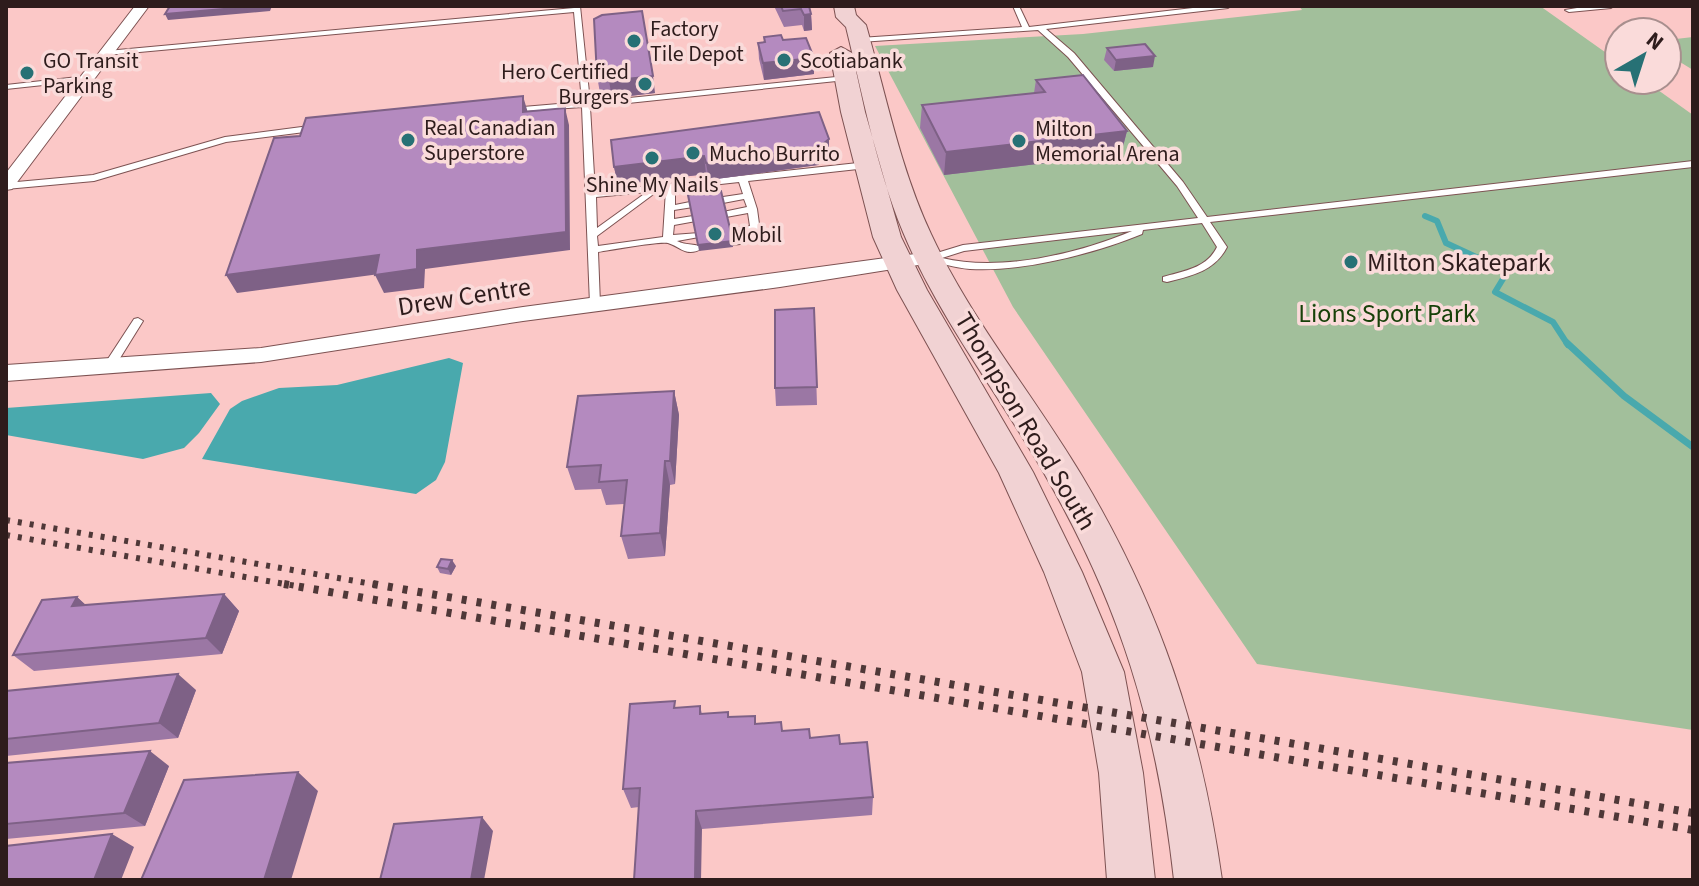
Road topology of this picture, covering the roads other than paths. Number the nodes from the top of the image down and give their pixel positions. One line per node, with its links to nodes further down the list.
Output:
1 (142, 6): 13 (street)
2 (1016, 6): 11 (lane)
3 (1156, 6): 9 (lane)
4 (1228, 6): 9 (lane)
5 (1611, 6): 7 (lane)
6 (577, 8): 13 (lane); 17 (lane)
7 (1569, 10)
8 (845, 12): 12 (main road, Thompson Road South); 15 (main road, Thompson Road South)
9 (1166, 12): 10 (lane)
10 (1040, 28): 11 (lane); 34 (lane)
11 (1026, 29): 12 (lane)
12 (860, 40): 43 (main road, Thompson Road South)
13 (107, 53): 14 (street)
14 (87, 78): 16 (lane); 23 (street)
15 (846, 78): 17 (lane); 21 (main road, Thompson Road South)
16 (6, 87)
17 (586, 104): 18 (lane); 26 (lane)
18 (505, 110)
19 (325, 127): 23 (lane)
20 (1693, 164): 34 (lane)
21 (867, 165): 22 (lane); 43 (main road, Thompson Road South)
22 (743, 179): 24 (lane); 27 (lane)
23 (6, 186)
24 (671, 186): 25 (lane); 30 (lane)
25 (658, 188): 26 (lane); 37 (lane)
26 (591, 195): 37 (lane)
27 (748, 196): 28 (lane); 31 (lane)
28 (723, 200)
29 (690, 205): 30 (lane)
30 (670, 208): 35 (lane)
31 (752, 209): 32 (lane); 39 (lane)
32 (726, 214)
33 (693, 219): 35 (lane)
34 (1204, 221): 36 (lane); 44 (lane)
35 (669, 223): 40 (lane)
36 (1149, 227): 43 (lane); 43 (lane)
37 (593, 235): 42 (lane)
38 (696, 235): 40 (lane)
39 (731, 237)
40 (668, 239): 41 (lane); 42 (lane)
41 (698, 248)
42 (593, 250): 45 (lane)
43 (914, 260): 45 (street, Drew Centre); 49 (main road, Thompson Road South); 50 (main road, Thompson Road South)
44 (1167, 279)
45 (595, 304): 47 (street, Drew Centre)
46 (138, 321): 47 (lane)
47 (108, 368): 48 (street, Drew Centre)
48 (6, 373)
49 (1131, 880)
50 (1198, 880)

